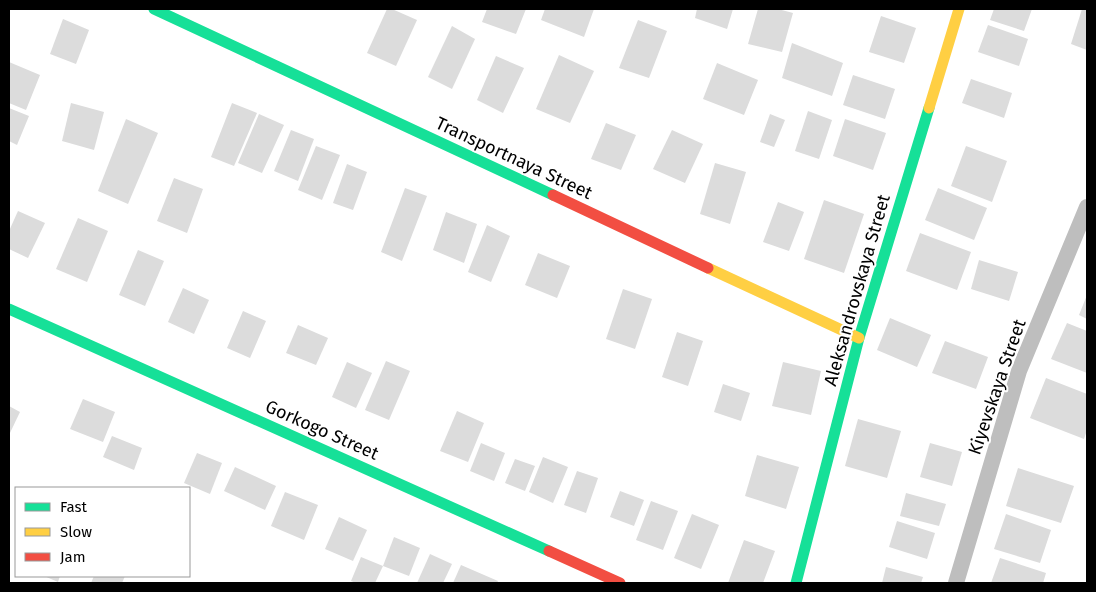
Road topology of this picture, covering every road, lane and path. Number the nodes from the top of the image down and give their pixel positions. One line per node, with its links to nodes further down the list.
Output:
1 (154, 9): 5 (street, Transportnaya Street)
2 (959, 9): 5 (street, Aleksandrovskaya Street)
3 (1087, 207): 8 (street, Kiyevskaya Street)
4 (9, 309): 6 (street, Gorkogo Street)
5 (859, 338): 7 (street, Aleksandrovskaya Street)
6 (620, 583)
7 (796, 583)
8 (956, 583)

